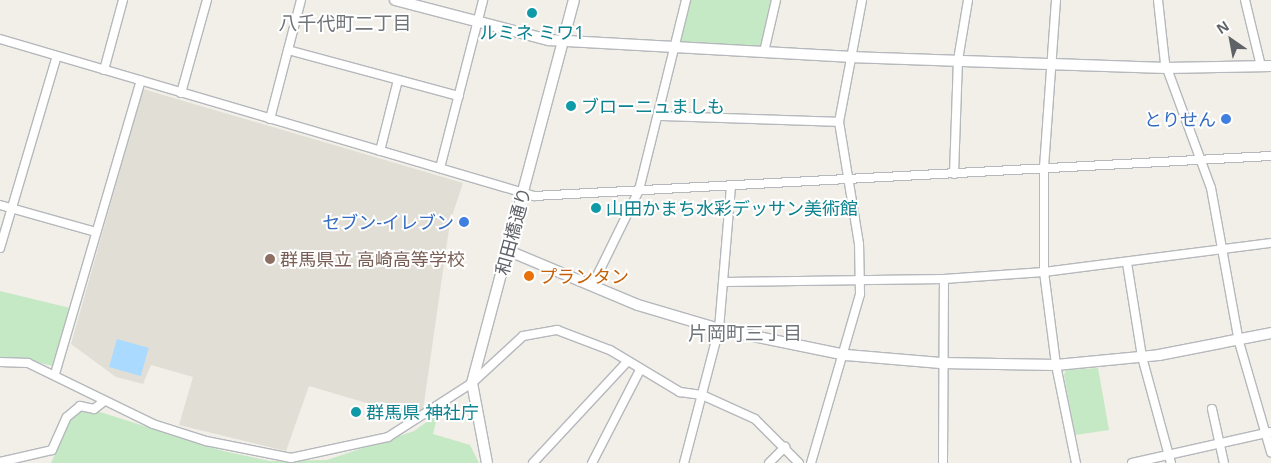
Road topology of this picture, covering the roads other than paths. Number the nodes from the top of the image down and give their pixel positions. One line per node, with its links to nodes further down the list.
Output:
1 (123, 0): 26 (street)
2 (207, 0): 29 (street)
3 (301, 0): 18 (street)
4 (395, 0): 14 (street)
5 (483, 0): 14 (street)
6 (574, 0): 16 (street, 和田橋通り)
7 (686, 0): 17 (street)
8 (776, 0): 19 (street)
9 (862, 0): 21 (street)
10 (968, 0): 22 (street)
11 (1056, 0): 23 (street)
12 (1158, 0): 25 (street)
13 (1245, 0): 24 (street)
14 (477, 22): 16 (street); 30 (street)
15 (0, 40): 20 (street)
16 (563, 41): 17 (street); 43 (street, 和田橋通り)
17 (674, 48): 19 (street); 31 (street)
18 (288, 50): 28 (street); 32 (street)
19 (764, 52): 21 (street)
20 (57, 56): 26 (street); 45 (street)
21 (849, 57): 22 (street); 33 (street)
22 (958, 60): 23 (street); 39 (street)
23 (1051, 64): 25 (street); 38 (street)
24 (1266, 66): 25 (street)
25 (1166, 68): 36 (street)
26 (104, 70): 27 (street)
27 (141, 80): 29 (street); 46 (street)
28 (398, 80): 30 (street); 34 (street)
29 (181, 93): 32 (street)
30 (459, 96): 37 (street)
31 (659, 116): 33 (street); 42 (street)
32 (270, 119): 34 (street)
33 (839, 122): 40 (street)
34 (380, 151): 37 (street)
35 (1271, 156): 36 (street)
36 (1201, 159): 38 (street); 49 (street)
37 (440, 168): 43 (street)
38 (1044, 168): 39 (street); 52 (street)
39 (954, 174): 40 (street)
40 (847, 180): 41 (street); 53 (street)
41 (731, 185): 42 (street); 55 (street)
42 (639, 190): 43 (street); 56 (street)
43 (524, 194): 50 (street, 和田橋通り)
44 (0, 204): 45 (street)
45 (13, 208): 46 (street); 48 (street)
46 (96, 232): 67 (street)
47 (1271, 243): 49 (street)
48 (0, 248)
49 (1224, 251): 51 (street); 59 (street)
50 (508, 252): 56 (street); 68 (street, 和田橋通り)
51 (1127, 263): 52 (street); 61 (street)
52 (1044, 272): 54 (street); 65 (street)
53 (859, 278): 54 (street); 55 (street); 60 (street)
54 (944, 279): 64 (street)
55 (725, 282): 57 (street)
56 (592, 286): 57 (street)
57 (719, 329): 60 (street); 69 (street)
58 (1271, 333): 59 (street)
59 (1239, 342): 61 (street); 72 (street)
60 (846, 355): 64 (street); 84 (street)
61 (1142, 358): 65 (street); 76 (street)
62 (0, 362): 67 (street)
63 (627, 362): 66 (street); 68 (street); 79 (street)
64 (941, 363): 65 (street); 85 (street)
65 (1056, 365): 86 (street)
66 (640, 370): 69 (street); 80 (street)
67 (55, 374): 70 (street)
68 (472, 383): 70 (street); 78 (street, 和田橋通り)
69 (702, 395): 74 (street); 81 (street)
70 (104, 402): 77 (street)
71 (1212, 409): 73 (street)
72 (1268, 433): 73 (street); 75 (street)
73 (1218, 446): 76 (street); 88 (street)
74 (785, 447): 82 (street); 83 (street)
75 (1271, 452)
76 (1170, 460): 87 (street)
77 (0, 462)
78 (487, 463)
79 (533, 463)
80 (592, 463)
81 (684, 463)
82 (769, 463)
83 (799, 463)
84 (811, 463)
85 (943, 463)
86 (1076, 463)
87 (1132, 463)
88 (1224, 463)

